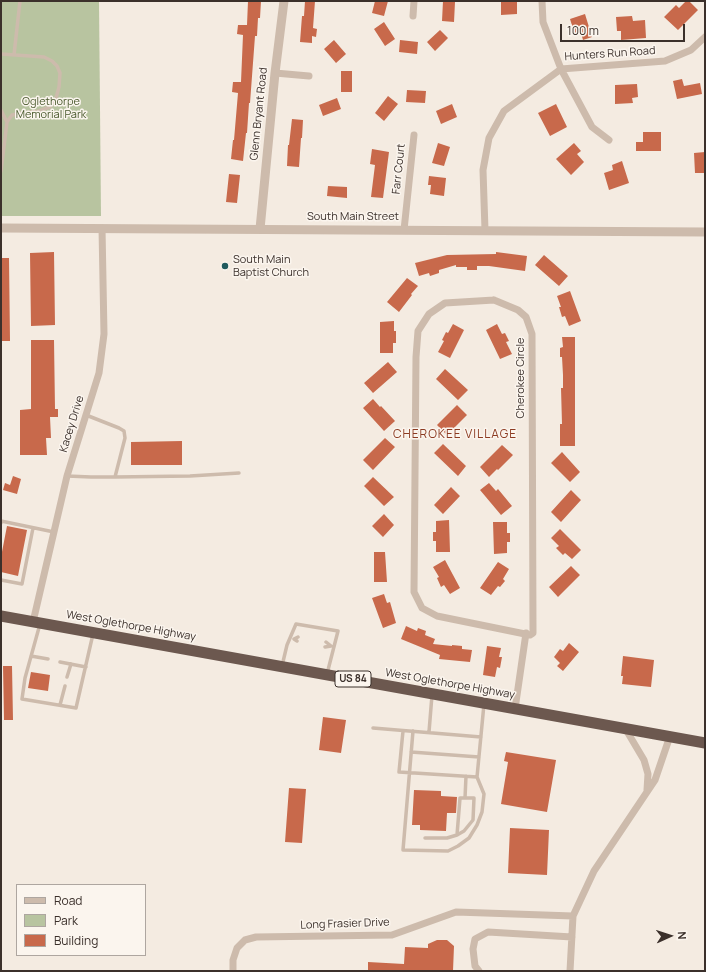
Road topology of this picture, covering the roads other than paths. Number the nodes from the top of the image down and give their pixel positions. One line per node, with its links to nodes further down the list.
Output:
1 (20, 1): 8 (lane)
2 (284, 1): 10 (street, Glenn Bryant Road)
3 (414, 1): 5 (street)
4 (542, 1): 9 (street)
5 (412, 16)
6 (705, 37): 9 (street, Hunters Run Road)
7 (1, 54): 8 (lane)
8 (14, 55): 13 (lane)
9 (561, 69): 15 (street); 21 (street, Hunters Run Road)
10 (275, 73): 11 (street); 19 (street, Glenn Bryant Road)
11 (309, 76)
12 (1, 110): 13 (lane)
13 (7, 122): 16 (lane)
14 (414, 135): 20 (street, Farr Court)
15 (610, 140)
16 (1, 171)
17 (1, 228): 18 (street, South Main Street)
18 (102, 228): 19 (street, South Main Street); 23 (street, Kacey Drive)
19 (260, 229): 20 (street, South Main Street)
20 (404, 230): 21 (street, South Main Street)
21 (485, 230): 22 (street, South Main Street)
22 (705, 232)
23 (86, 414): 25 (street, Kacey Drive); 26 (lane)
24 (239, 473): 26 (lane)
25 (67, 476): 26 (lane); 29 (street, Kacey Drive)
26 (115, 477)
27 (1, 523): 28 (lane)
28 (33, 528): 29 (lane); 30 (lane)
29 (54, 532): 32 (street, Kacey Drive)
30 (1, 580)
31 (1, 616): 32 (highway, West Oglethorpe Highway / US 84)
32 (36, 623): 33 (highway, West Oglethorpe Highway / US 84); 37 (lane)
33 (94, 633): 41 (highway, West Oglethorpe Highway / US 84); 42 (lane)
34 (526, 633): 34 (street, Cherokee Circle); 49 (street, Cherokee Circle)
35 (325, 644): 36 (lane)
36 (333, 646): 41 (lane); 43 (lane)
37 (31, 656): 38 (lane); 48 (lane)
38 (48, 660)
39 (60, 662): 40 (lane)
40 (71, 664): 42 (lane); 44 (lane)
41 (282, 666): 43 (highway, West Oglethorpe Highway / US 84)
42 (86, 667): 48 (lane)
43 (326, 675): 46 (highway, West Oglethorpe Highway / US 84)
44 (67, 677)
45 (65, 686): 48 (lane)
46 (432, 694): 47 (highway, West Oglethorpe Highway / US 84); 54 (lane)
47 (484, 703): 49 (highway, West Oglethorpe Highway / US 84); 56 (lane)
48 (60, 705)
49 (515, 708): 51 (highway, West Oglethorpe Highway / US 84)
50 (373, 728): 52 (lane)
51 (625, 728): 55 (highway, West Oglethorpe Highway / US 84); 63 (street)
52 (403, 730): 53 (lane); 60 (lane)
53 (413, 731): 54 (lane); 58 (lane)
54 (429, 732): 56 (lane)
55 (670, 736): 57 (highway, West Oglethorpe Highway / US 84); 63 (street)
56 (481, 737): 59 (lane)
57 (705, 743)
58 (411, 752): 59 (lane); 60 (lane)
59 (479, 757): 62 (lane)
60 (410, 772): 61 (lane); 62 (lane)
61 (466, 776): 62 (lane); 64 (lane)
62 (478, 777)
63 (647, 791): 67 (street)
64 (465, 798): 65 (lane); 65 (lane)
65 (457, 835): 66 (lane)
66 (425, 838)
67 (573, 916): 68 (street); 69 (street, Long Frasier Drive)
68 (572, 937): 70 (street); 71 (street)
69 (233, 971)
70 (479, 971)
71 (570, 971)

